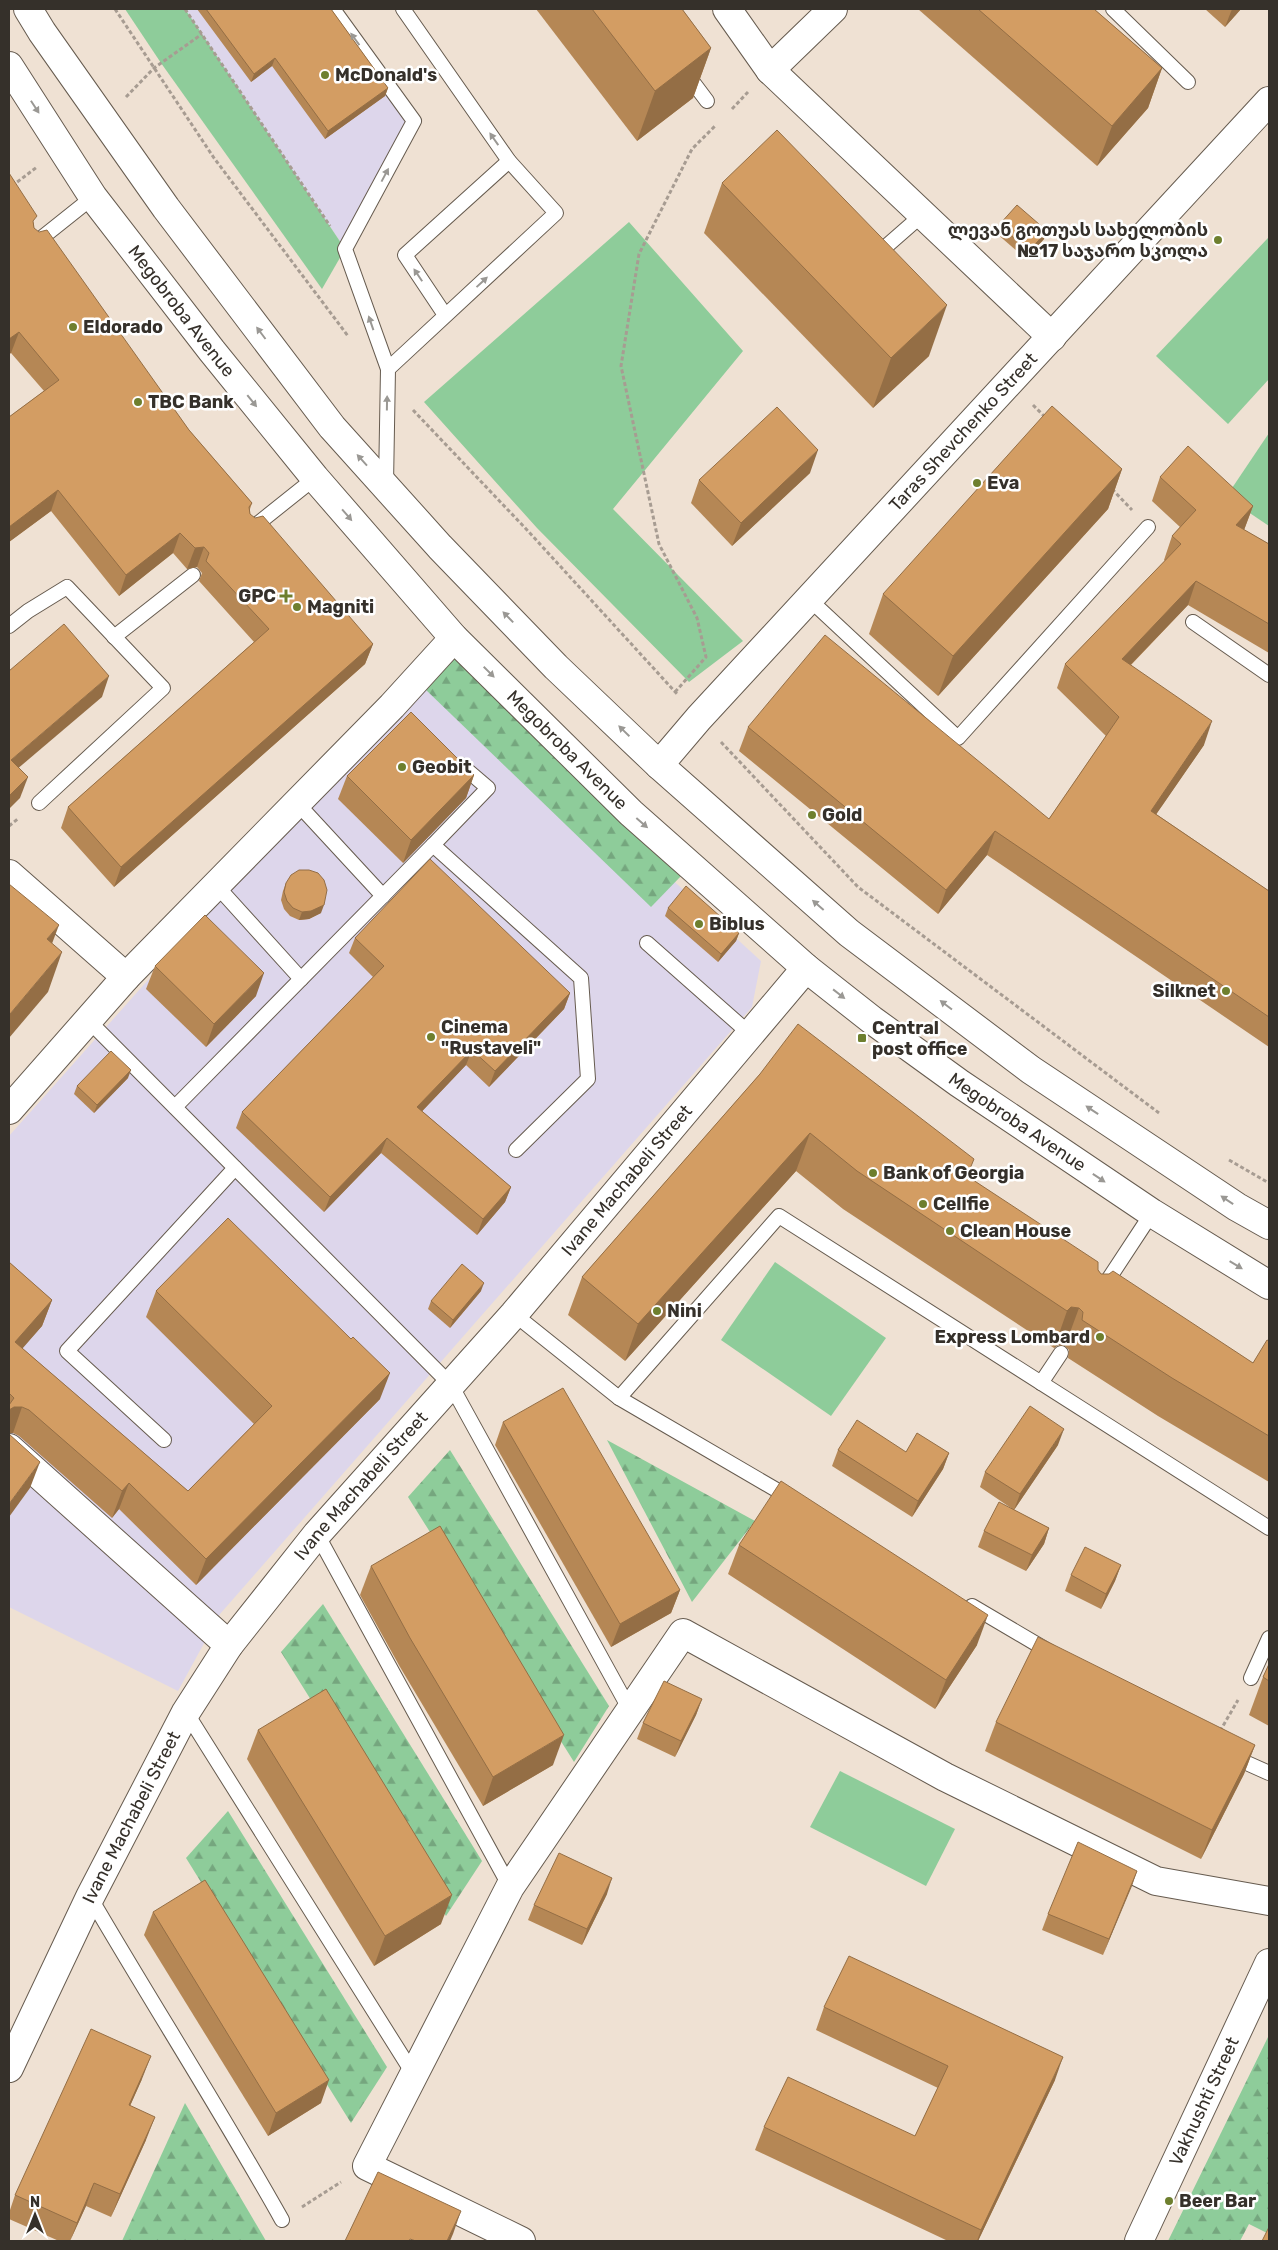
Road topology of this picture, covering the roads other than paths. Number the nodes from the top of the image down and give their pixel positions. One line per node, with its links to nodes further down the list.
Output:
1 (28, 9): 22 (street, one-way to 1)
2 (333, 9): 20 (lane, one-way to 2)
3 (403, 9): 13 (lane, one-way to 3)
4 (727, 9): 9 (street)
5 (833, 9): 9 (street)
6 (1113, 9): 10 (lane)
7 (678, 62): 11 (lane)
8 (9, 66): 14 (street, Megobroba Avenue, one-way to 14)
9 (770, 70): 15 (street)
10 (1188, 82)
11 (706, 101)
12 (1269, 101): 19 (street, Taras Shevchenko Street)
13 (509, 160): 18 (lane, one-way to 13); 18 (lane, one-way to 13)
14 (93, 197): 16 (lane); 21 (street, Megobroba Avenue, one-way to 21)
15 (922, 215): 17 (lane); 19 (street)
16 (34, 244)
17 (860, 245)
18 (445, 315): 20 (lane)
19 (1052, 337): 26 (street, Taras Shevchenko Street)
20 (388, 375): 22 (lane, one-way to 20)
21 (315, 478): 24 (lane); 30 (street, Megobroba Avenue, one-way to 30)
22 (386, 487): 33 (street, one-way to 22)
23 (1148, 526): 26 (lane)
24 (250, 530)
25 (193, 575): 29 (lane)
26 (809, 599): 33 (street, Taras Shevchenko Street)
27 (1193, 622): 31 (lane)
28 (9, 626): 29 (lane)
29 (114, 637): 34 (lane)
30 (454, 638): 35 (street); 41 (street, Megobroba Avenue, one-way to 41)
31 (1269, 675)
32 (451, 757): 36 (lane)
33 (659, 765): 51 (street, one-way to 33)
34 (39, 803)
35 (297, 803): 38 (street); 39 (lane)
36 (433, 845): 39 (lane); 48 (lane)
37 (9, 874): 42 (street)
38 (216, 886): 42 (street); 43 (lane)
39 (383, 896): 43 (lane)
40 (647, 943): 45 (lane)
41 (806, 968): 45 (street, Ivane Machabeli Street); 50 (street, Megobroba Avenue, one-way to 50)
42 (126, 977): 44 (street)
43 (301, 979): 46 (lane)
44 (88, 1020): 46 (lane); 47 (street)
45 (750, 1034): 54 (street, Ivane Machabeli Street)
46 (175, 1107): 49 (lane)
47 (9, 1110)
48 (516, 1150)
49 (235, 1168): 57 (lane); 59 (lane)
50 (1152, 1213): 52 (street, Megobroba Avenue, one-way to 52); 53 (lane)
51 (1269, 1225)
52 (1269, 1285)
53 (1098, 1296)
54 (514, 1314): 57 (street, Ivane Machabeli Street); 58 (lane)
55 (1060, 1353): 56 (lane)
56 (1042, 1383): 58 (lane); 62 (lane)
57 (451, 1385): 63 (street, Ivane Machabeli Street); 69 (lane)
58 (620, 1398): 61 (lane)
59 (164, 1440)
60 (9, 1448): 66 (street)
61 (799, 1504)
62 (1269, 1528)
63 (317, 1534): 66 (street, Ivane Machabeli Street); 73 (lane)
64 (962, 1600): 67 (lane)
65 (1269, 1638): 68 (lane)
66 (230, 1645): 70 (street, Ivane Machabeli Street)
67 (1065, 1661)
68 (1251, 1678)
69 (630, 1710): 73 (street); 75 (street)
70 (186, 1712): 74 (street, Ivane Machabeli Street); 78 (lane)
71 (1211, 1747): 72 (lane)
72 (1269, 1773)
73 (510, 1887): 78 (street)
74 (90, 1897): 77 (street, Ivane Machabeli Street); 79 (lane)
75 (1269, 1901)
76 (1269, 1962): 81 (street, Vakhushti Street)
77 (9, 2068)
78 (414, 2075): 80 (street)
79 (282, 2220)
80 (521, 2241)
81 (1139, 2241)

